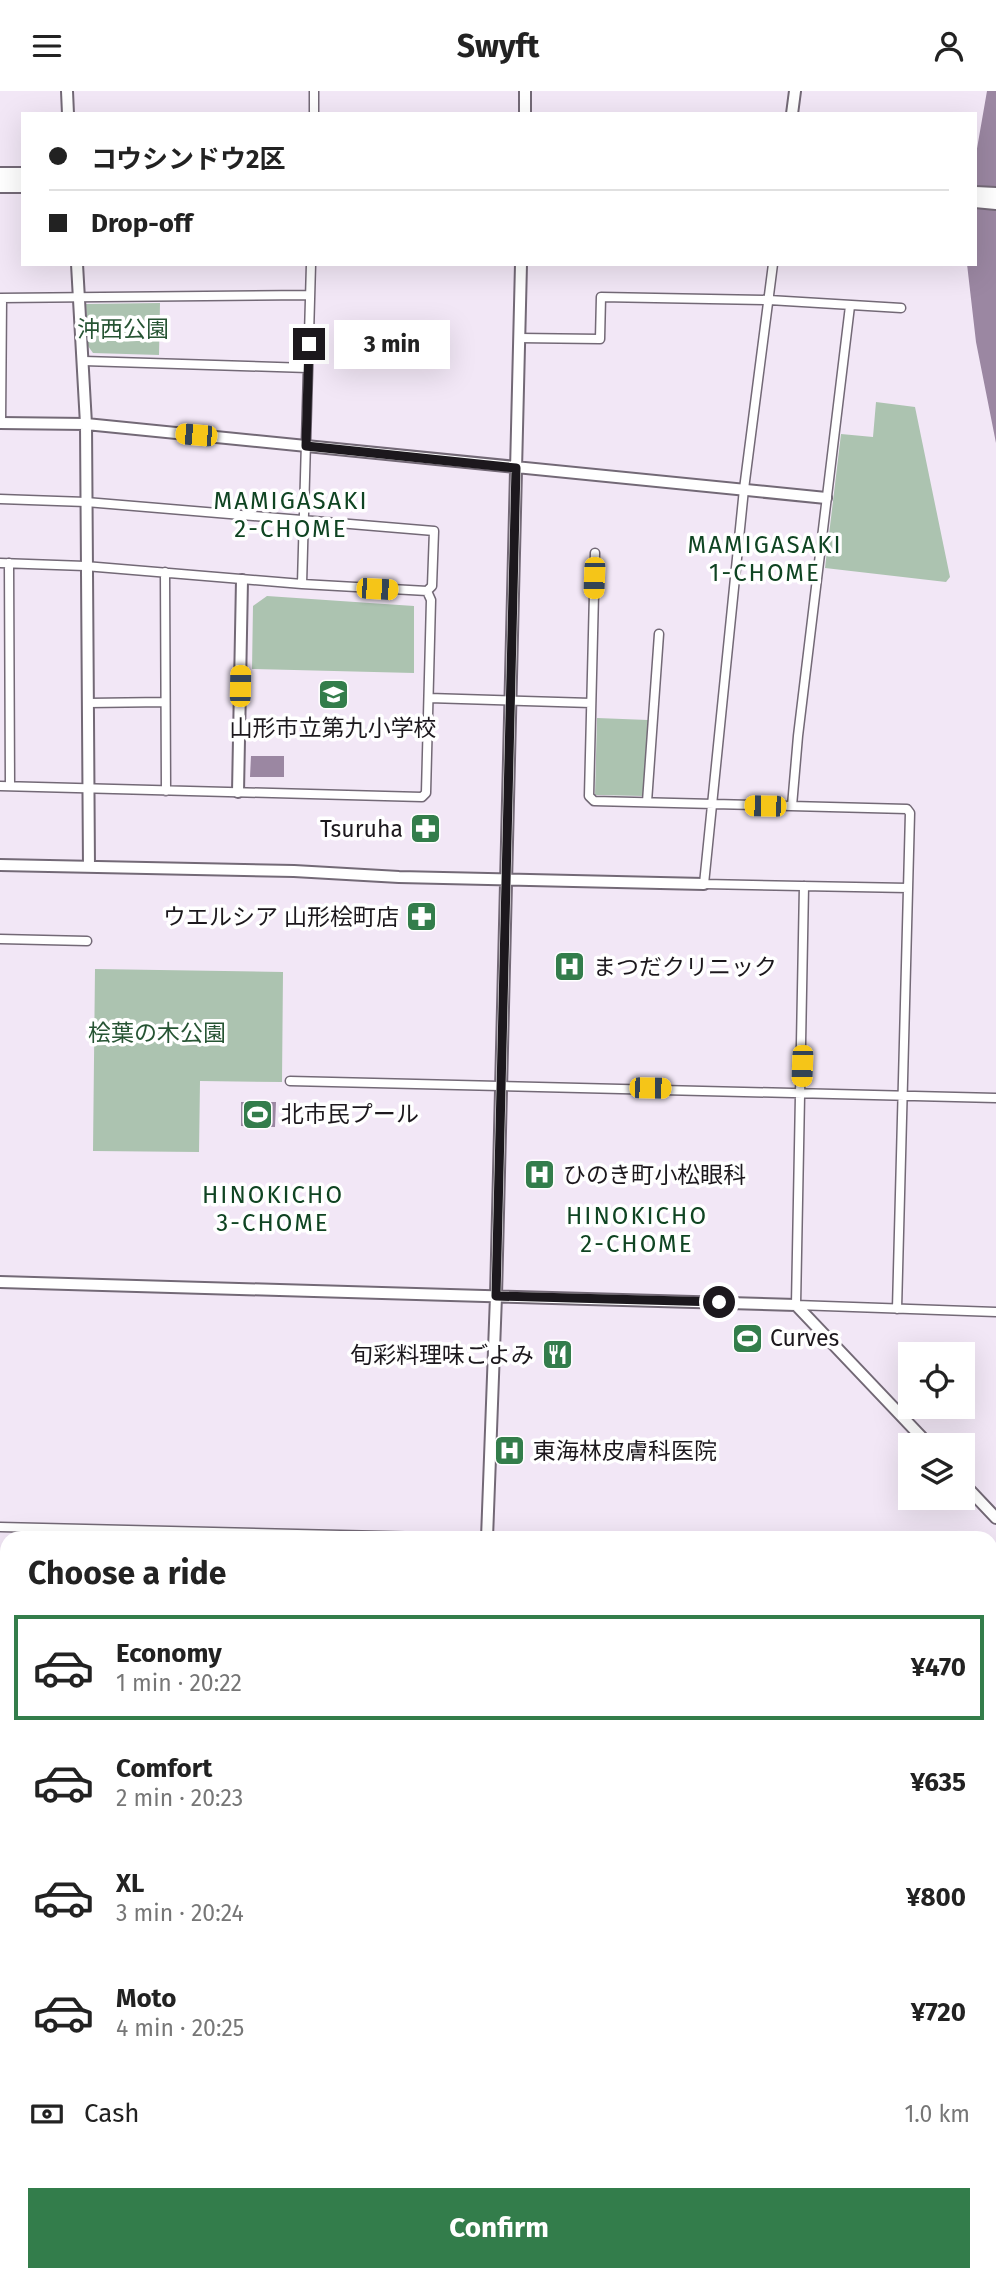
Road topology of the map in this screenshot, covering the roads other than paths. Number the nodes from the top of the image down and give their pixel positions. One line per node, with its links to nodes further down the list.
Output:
1 (67, 91): 5 (street)
2 (314, 91): 6 (street)
3 (525, 91): 7 (street)
4 (795, 91): 8 (street)
5 (68, 112)
6 (314, 112)
7 (525, 112)
8 (792, 112)
9 (0, 174): 10 (main road)
10 (21, 174)
11 (0, 186): 12 (main road)
12 (21, 186)
13 (977, 193): 14 (main road)
14 (996, 194)
15 (977, 201): 16 (main road)
16 (996, 203)
17 (77, 266): 22 (street)
18 (311, 266): 21 (street)
19 (521, 266): 27 (street)
20 (773, 266): 24 (street)
21 (309, 295): 22 (street); 29 (street)
22 (79, 297): 23 (street); 28 (street)
23 (1, 298): 30 (street)
24 (769, 300): 25 (street); 27 (street); 34 (street)
25 (849, 306): 26 (street); 35 (street)
26 (901, 309)
27 (519, 338): 33 (street)
28 (84, 361): 29 (street); 31 (street)
29 (308, 368): 32 (street)
30 (0, 423): 31 (street)
31 (86, 424): 32 (street); 37 (street)
32 (306, 446): 33 (street); 38 (street)
33 (516, 468): 34 (street); 48 (street)
34 (744, 489): 35 (street); 58 (street)
35 (826, 498): 59 (street)
36 (0, 499): 37 (street)
37 (86, 502): 38 (street); 41 (street)
38 (303, 519): 44 (street); 45 (street)
39 (595, 553): 51 (street)
40 (4, 563): 41 (street); 53 (street)
41 (85, 566): 42 (street); 50 (street)
42 (165, 572): 43 (street); 49 (street)
43 (242, 580): 44 (street); 56 (street)
44 (302, 584): 45 (street)
45 (427, 591): 47 (street)
46 (659, 634): 57 (street)
47 (429, 698): 48 (street); 56 (street)
48 (510, 700): 51 (street); 62 (street)
49 (165, 702): 50 (street); 55 (street)
50 (88, 703): 54 (street)
51 (591, 703): 57 (street)
52 (0, 786): 53 (street)
53 (10, 786): 54 (street)
54 (89, 789): 55 (street); 61 (street)
55 (166, 791): 56 (street)
56 (238, 792)
57 (647, 802): 58 (street)
58 (712, 804): 59 (street); 63 (street)
59 (792, 806): 65 (street)
60 (0, 865): 61 (street)
61 (89, 867): 62 (street)
62 (506, 880): 63 (street); 69 (street)
63 (704, 884): 64 (street)
64 (804, 886): 65 (street); 70 (street)
65 (908, 888): 71 (street)
66 (0, 939): 67 (street)
67 (87, 941)
68 (290, 1081): 69 (street)
69 (501, 1085): 70 (street); 74 (street)
70 (801, 1092): 71 (street); 75 (street)
71 (903, 1094): 72 (street); 76 (street)
72 (996, 1098)
73 (0, 1282): 74 (street)
74 (496, 1296): 75 (street); 83 (street)
75 (796, 1305): 76 (street); 78 (street)
76 (897, 1309): 77 (street)
77 (996, 1312)
78 (918, 1433)
79 (975, 1496): 80 (street)
80 (996, 1518)
81 (0, 1527): 82 (street)
82 (171, 1531)
83 (487, 1531)

